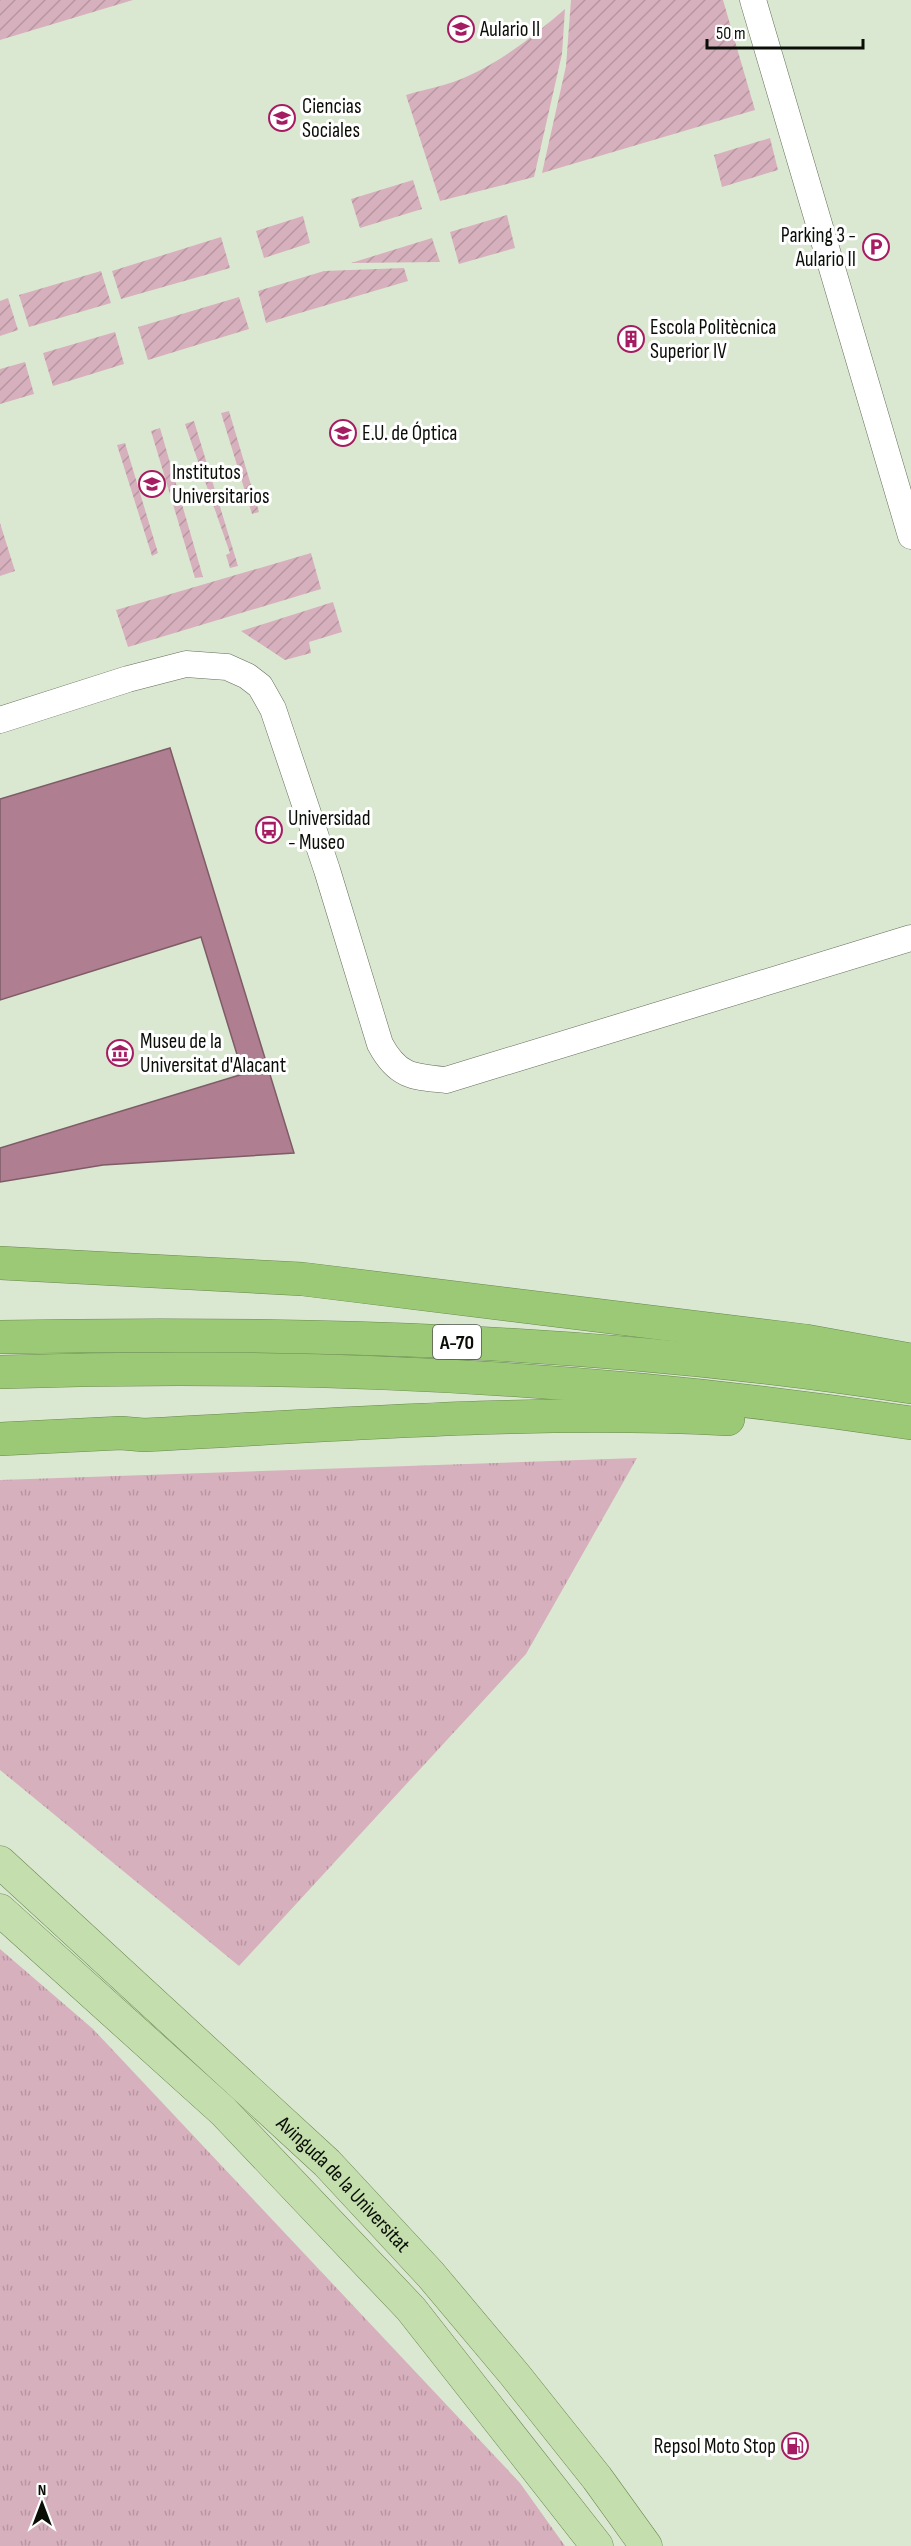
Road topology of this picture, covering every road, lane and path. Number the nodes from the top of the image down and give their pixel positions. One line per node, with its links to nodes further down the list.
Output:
1 (753, 0): 2 (street)
2 (911, 536)
3 (0, 720): 4 (street)
4 (911, 938)
5 (0, 1248): 7 (highway)
6 (0, 1261): 7 (highway)
7 (76, 1266): 9 (highway)
8 (0, 1337): 11 (highway, A-70)
9 (911, 1360)
10 (0, 1372): 12 (highway, A-70)
11 (911, 1387)
12 (846, 1413): 13 (highway, A-70); 14 (highway)
13 (911, 1423)
14 (144, 1435): 15 (highway); 16 (highway)
15 (0, 1439)
16 (0, 1452)
17 (0, 1862): 20 (main road, Avinguda de la Universitat)
18 (0, 1910): 19 (main road, Avinguda de la Universitat)
19 (597, 2546)
20 (646, 2546)

